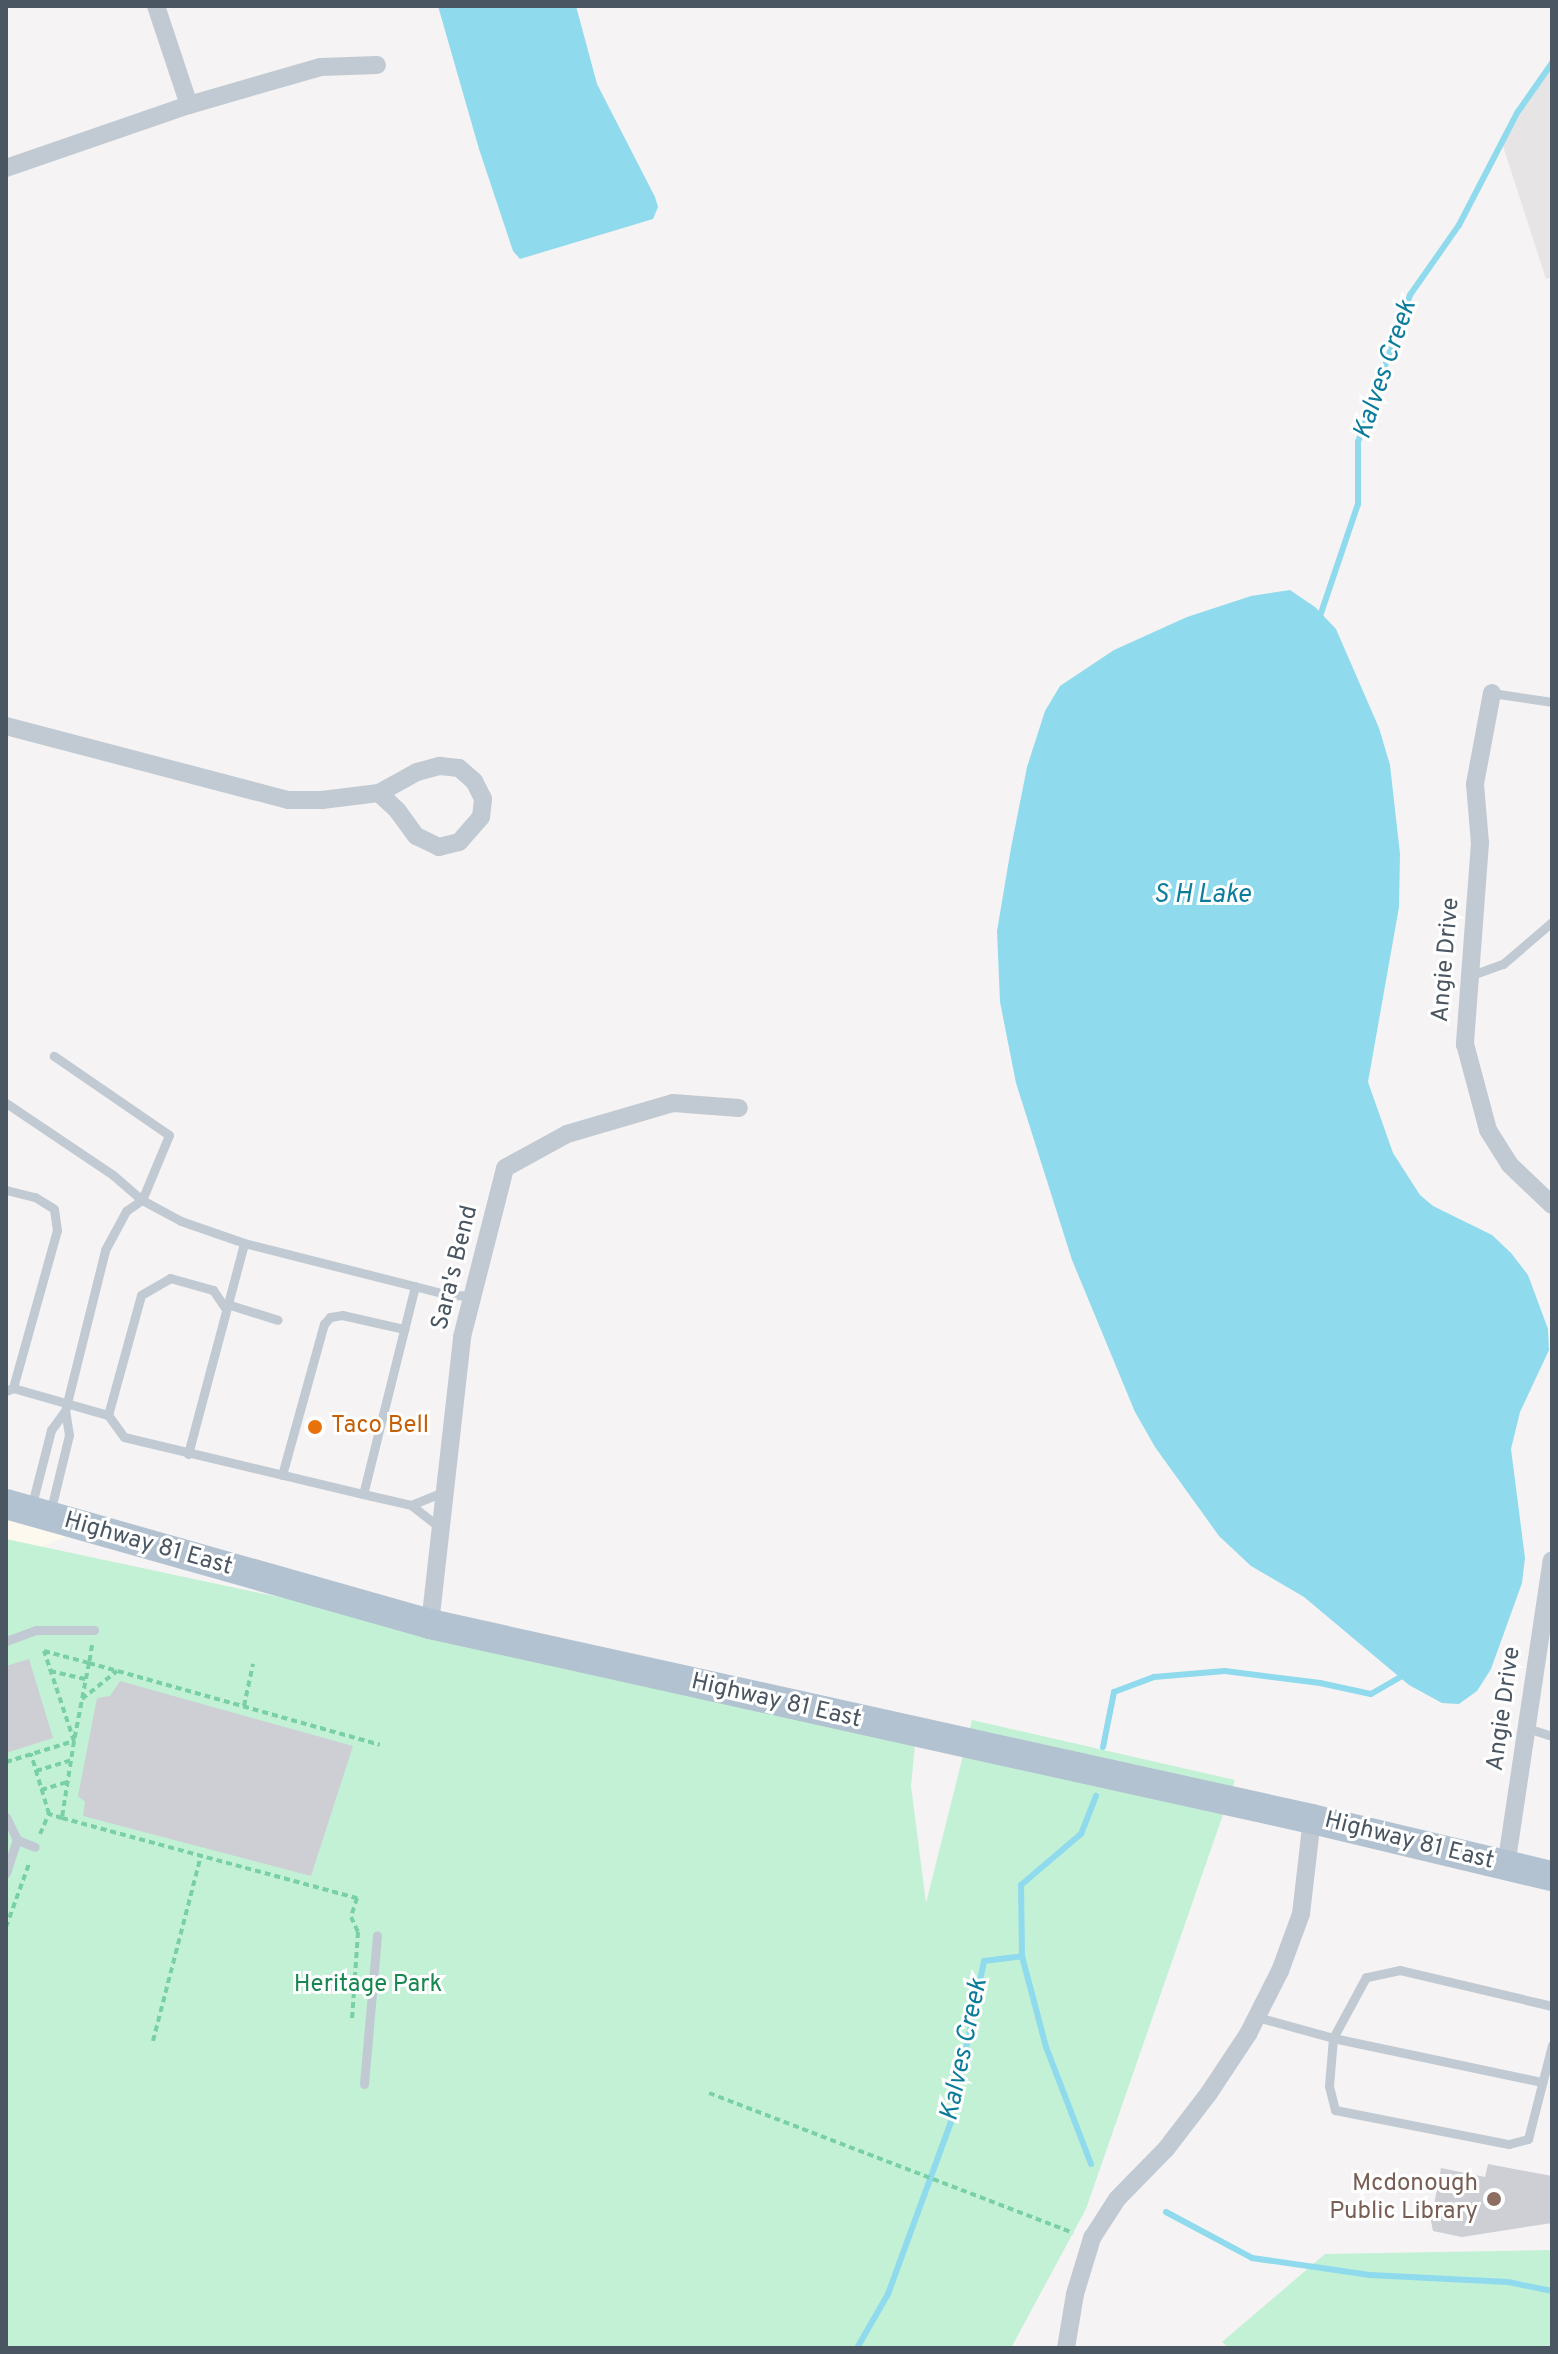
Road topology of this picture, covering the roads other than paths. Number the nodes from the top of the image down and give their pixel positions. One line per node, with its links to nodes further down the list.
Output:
1 (156, 6): 3 (street)
2 (377, 65): 3 (street)
3 (189, 105): 4 (street)
4 (6, 168)
5 (1492, 693): 6 (lane); 10 (street, Angie Drive)
6 (1552, 702)
7 (6, 726): 8 (street)
8 (379, 793): 8 (street)
9 (1552, 922): 10 (lane)
10 (1472, 975): 16 (street, Angie Drive)
11 (54, 1056): 15 (lane)
12 (6, 1103): 15 (lane)
13 (739, 1108): 19 (street, Sara's Bend)
14 (6, 1190): 23 (lane)
15 (142, 1200): 17 (lane); 24 (lane)
16 (1552, 1205)
17 (244, 1243): 18 (lane); 20 (lane)
18 (415, 1286): 19 (lane); 22 (lane)
19 (473, 1296): 28 (street, Sara's Bend)
20 (226, 1307): 21 (lane); 25 (lane); 26 (lane)
21 (278, 1320)
22 (404, 1329): 27 (lane); 29 (lane)
23 (10, 1390): 24 (lane)
24 (66, 1408): 25 (lane); 31 (lane); 31 (lane)
25 (108, 1415): 26 (lane)
26 (188, 1454): 27 (lane)
27 (282, 1475): 29 (lane)
28 (445, 1490): 30 (lane); 32 (street, Sara's Bend)
29 (363, 1494): 30 (lane)
30 (411, 1505): 32 (lane)
31 (28, 1511): 34 (main road, Highway 81 East)
32 (441, 1528): 34 (street, Sara's Bend)
33 (1552, 1560): 37 (street, Angie Drive)
34 (430, 1624): 40 (main road, Highway 81 East)
35 (94, 1630): 36 (lane)
36 (6, 1641)
37 (1527, 1728): 38 (lane); 43 (street, Angie Drive)
38 (1552, 1736)
39 (6, 1817): 41 (lane)
40 (1312, 1819): 43 (main road, Highway 81 East); 48 (street)
41 (17, 1840): 42 (lane); 44 (lane)
42 (35, 1847)
43 (1506, 1866): 45 (main road, Highway 81 East)
44 (6, 1873)
45 (1552, 1876)
46 (377, 1936): 52 (lane)
47 (1552, 2006): 49 (lane)
48 (1257, 2017): 49 (lane); 53 (street)
49 (1333, 2038): 51 (lane); 51 (lane)
50 (1552, 2045): 51 (lane)
51 (1542, 2082)
52 (364, 2084)
53 (1066, 2348)

